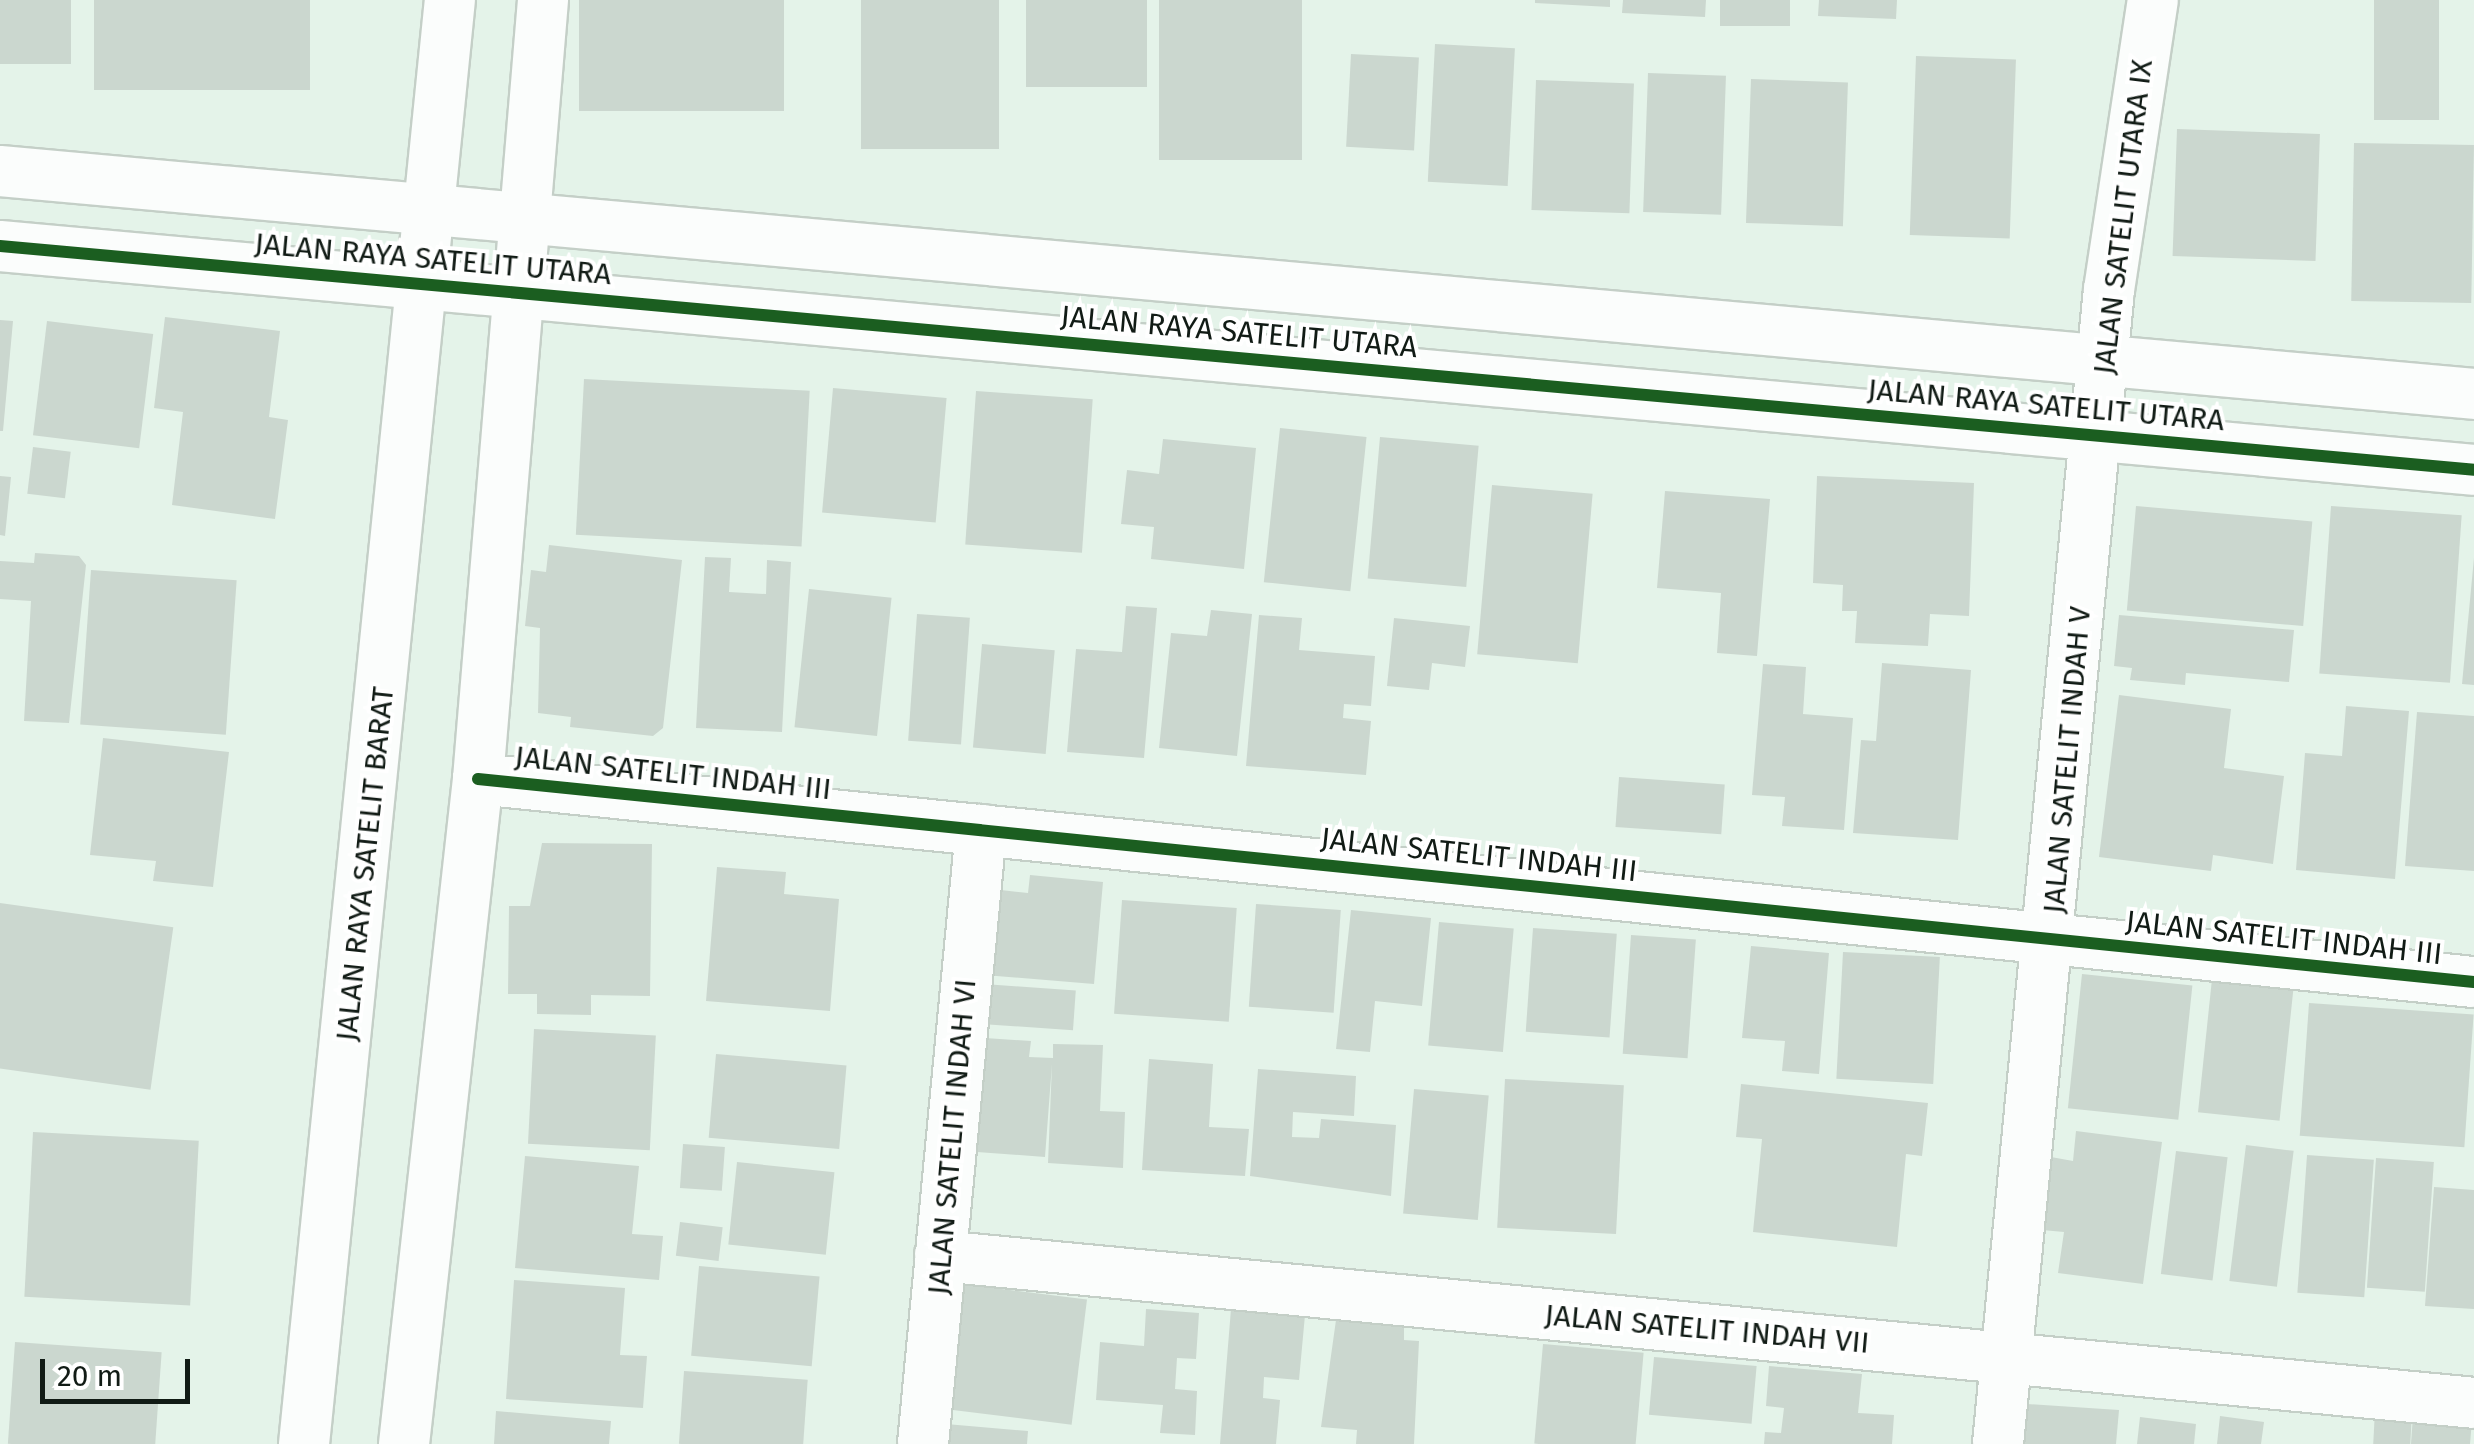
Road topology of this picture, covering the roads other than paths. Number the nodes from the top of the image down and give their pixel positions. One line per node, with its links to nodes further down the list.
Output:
1 (450, 0): 5 (street, JALAN RAYA SATELIT UTARA)
2 (543, 0): 6 (street, JALAN RAYA SATELIT UTARA)
3 (2152, 0): 10 (street, JALAN SATELIT UTARA IX)
4 (0, 171): 5 (street, JALAN RAYA SATELIT UTARA)
5 (433, 212): 6 (street, JALAN RAYA SATELIT UTARA); 8 (street, JALAN RAYA SATELIT UTARA)
6 (530, 220): 9 (street, JALAN RAYA SATELIT UTARA); 10 (street, JALAN RAYA SATELIT UTARA)
7 (0, 246): 8 (street, JALAN RAYA SATELIT UTARA)
8 (425, 284): 9 (street, JALAN RAYA SATELIT UTARA); 21 (street, JALAN RAYA SATELIT BARAT)
9 (524, 292): 12 (street, JALAN RAYA SATELIT UTARA); 14 (street)
10 (2104, 357): 11 (street, JALAN RAYA SATELIT UTARA); 12 (street, JALAN SATELIT UTARA IX)
11 (2474, 394)
12 (2096, 435): 13 (street, JALAN RAYA SATELIT UTARA); 16 (street, JALAN SATELIT INDAH V)
13 (2474, 470)
14 (478, 779): 15 (street, JALAN SATELIT INDAH III); 22 (street)
15 (981, 830): 16 (street, JALAN SATELIT INDAH III); 18 (street, JALAN SATELIT INDAH VI)
16 (2052, 939): 17 (street, JALAN SATELIT INDAH III); 19 (street, JALAN SATELIT INDAH V)
17 (2474, 982)
18 (940, 1256): 19 (street, JALAN SATELIT INDAH VII); 23 (street, JALAN SATELIT INDAH VI)
19 (2008, 1358): 20 (street, JALAN SATELIT INDAH VII); 24 (street, JALAN SATELIT INDAH V)
20 (2474, 1403)
21 (304, 1444)
22 (404, 1444)
23 (923, 1444)
24 (1998, 1444)

